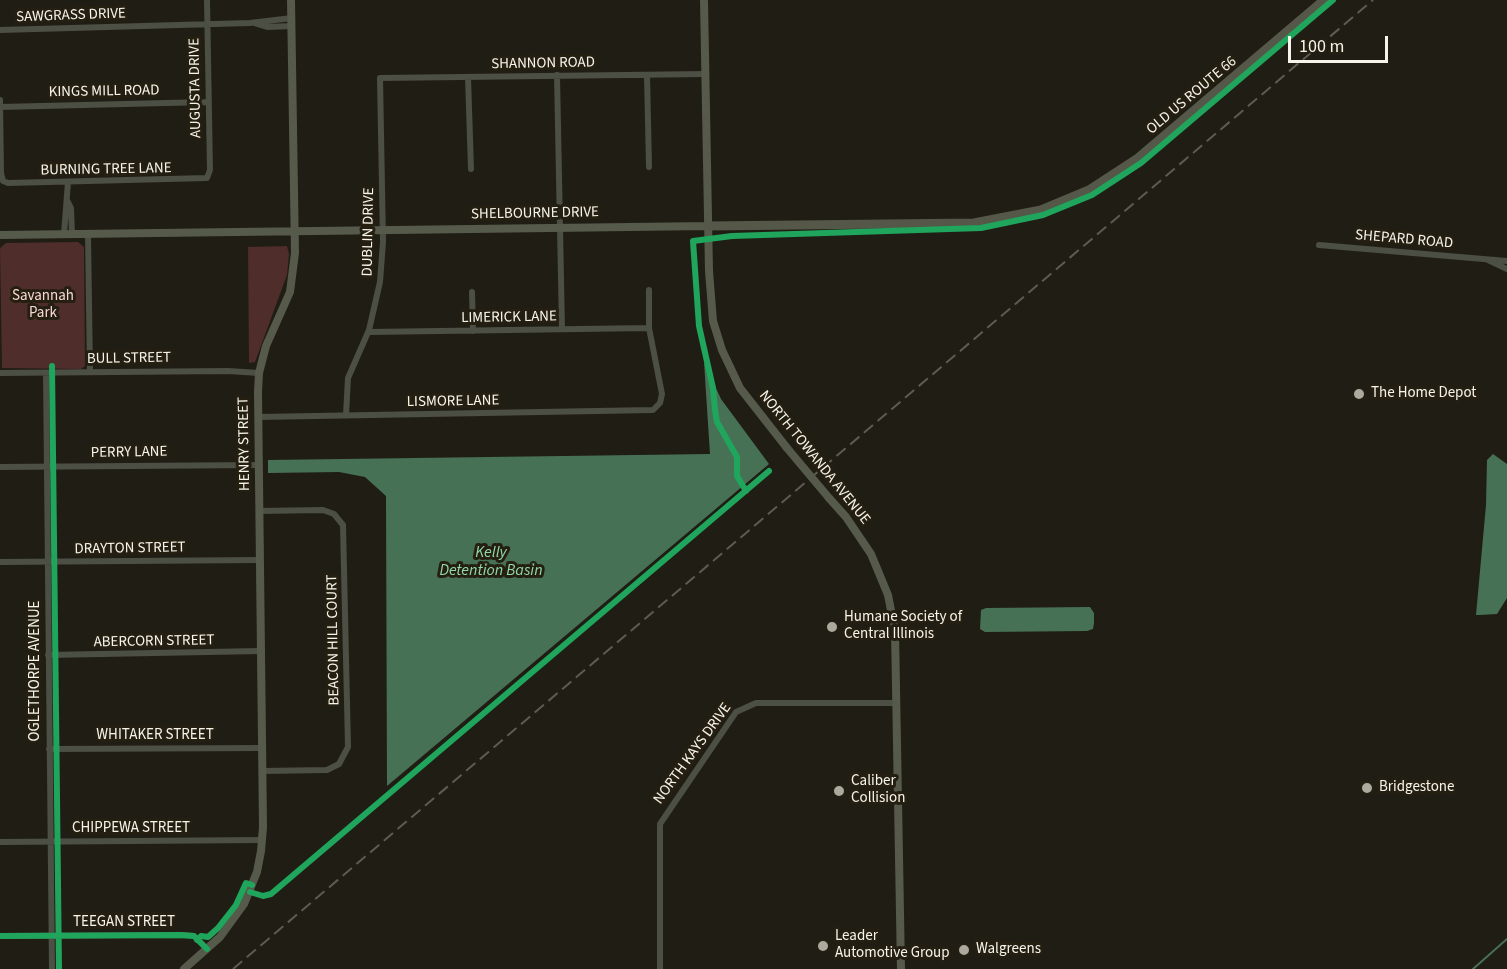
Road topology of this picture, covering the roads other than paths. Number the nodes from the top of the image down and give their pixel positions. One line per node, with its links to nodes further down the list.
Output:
1 (207, 0): 6 (street, AUGUSTA DRIVE)
2 (291, 0): 5 (main road, HENRY STREET)
3 (704, 0): 8 (main road, NORTH TOWANDA AVENUE)
4 (1324, 0): 20 (main road, OLD US ROUTE 66)
5 (292, 22): 6 (street, SAWGRASS DRIVE); 24 (main road, HENRY STREET)
6 (207, 24): 7 (street, SAWGRASS DRIVE); 14 (street, AUGUSTA DRIVE)
7 (0, 30)
8 (706, 74): 10 (street, SHANNON ROAD); 21 (main road, NORTH TOWANDA AVENUE)
9 (557, 75): 10 (street, SHANNON ROAD); 11 (street, SHANNON ROAD); 22 (street)
10 (647, 75): 16 (street)
11 (468, 77): 12 (street, SHANNON ROAD); 17 (street)
12 (380, 78): 23 (street, DUBLIN DRIVE)
13 (0, 100): 15 (street)
14 (208, 102): 15 (street, KINGS MILL ROAD); 18 (street, AUGUSTA DRIVE)
15 (0, 106): 19 (street, BURNING TREE LANE)
16 (649, 166)
17 (471, 169)
18 (208, 176): 19 (street, BURNING TREE LANE)
19 (68, 182): 25 (street)
20 (1068, 199): 21 (main road, SHELBOURNE DRIVE)
21 (708, 226): 22 (main road, SHELBOURNE DRIVE); 53 (main road, NORTH TOWANDA AVENUE, bridge)
22 (560, 229): 23 (main road, SHELBOURNE DRIVE); 35 (street)
23 (383, 231): 24 (main road, SHELBOURNE DRIVE); 37 (street, DUBLIN DRIVE)
24 (296, 232): 27 (main road, SHELBOURNE DRIVE); 41 (main road, HENRY STREET)
25 (68, 234): 26 (main road, SHELBOURNE DRIVE); 27 (main road, SHELBOURNE DRIVE)
26 (0, 235)
27 (88, 235): 38 (street)
28 (1319, 245): 29 (street, SHEPARD ROAD)
29 (1487, 260): 30 (street, SHEPARD ROAD); 31 (street, SHEPARD ROAD)
30 (1507, 261)
31 (1507, 270)
32 (649, 290): 34 (street)
33 (472, 292): 36 (street)
34 (649, 328): 35 (street, LIMERICK LANE); 42 (street, LISMORE LANE)
35 (562, 329): 36 (street, LIMERICK LANE)
36 (473, 331): 37 (street, LIMERICK LANE)
37 (369, 332): 42 (street, DUBLIN DRIVE)
38 (90, 372): 40 (street, BULL STREET); 41 (street, BULL STREET)
39 (0, 373): 40 (street, BULL STREET)
40 (46, 373): 46 (street, OGLETHORPE AVENUE)
41 (259, 373): 43 (main road, HENRY STREET)
42 (346, 416): 43 (street, LISMORE LANE)
43 (258, 417): 44 (main road, HENRY STREET)
44 (258, 465): 46 (street, PERRY LANE); 47 (main road, HENRY STREET)
45 (0, 467): 46 (street, PERRY LANE)
46 (47, 467): 50 (street, OGLETHORPE AVENUE)
47 (259, 511): 48 (main road, HENRY STREET); 56 (street, BEACON HILL COURT)
48 (260, 560): 50 (street, DRAYTON STREET); 51 (main road, HENRY STREET)
49 (0, 562): 50 (street, DRAYTON STREET)
50 (47, 562): 52 (street, OGLETHORPE AVENUE)
51 (261, 651): 52 (street, ABERCORN STREET); 54 (main road, HENRY STREET)
52 (48, 655): 55 (street, OGLETHORPE AVENUE)
53 (897, 703): 65 (street, NORTH KAYS DRIVE); 66 (main road, NORTH TOWANDA AVENUE)
54 (262, 748): 55 (street, WHITAKER STREET); 56 (main road, HENRY STREET)
55 (49, 749): 59 (street, OGLETHORPE AVENUE)
56 (262, 771): 57 (main road, HENRY STREET)
57 (262, 840): 59 (street, CHIPPEWA STREET); 62 (main road, HENRY STREET)
58 (0, 842): 59 (street, CHIPPEWA STREET)
59 (51, 842): 60 (street, OGLETHORPE AVENUE)
60 (52, 935): 61 (street, TEEGAN STREET); 62 (street, TEEGAN STREET); 63 (street, OGLETHORPE AVENUE)
61 (0, 936)
62 (207, 949): 64 (main road, HENRY STREET)
63 (52, 969)
64 (184, 969)
65 (660, 969)
66 (901, 969)

